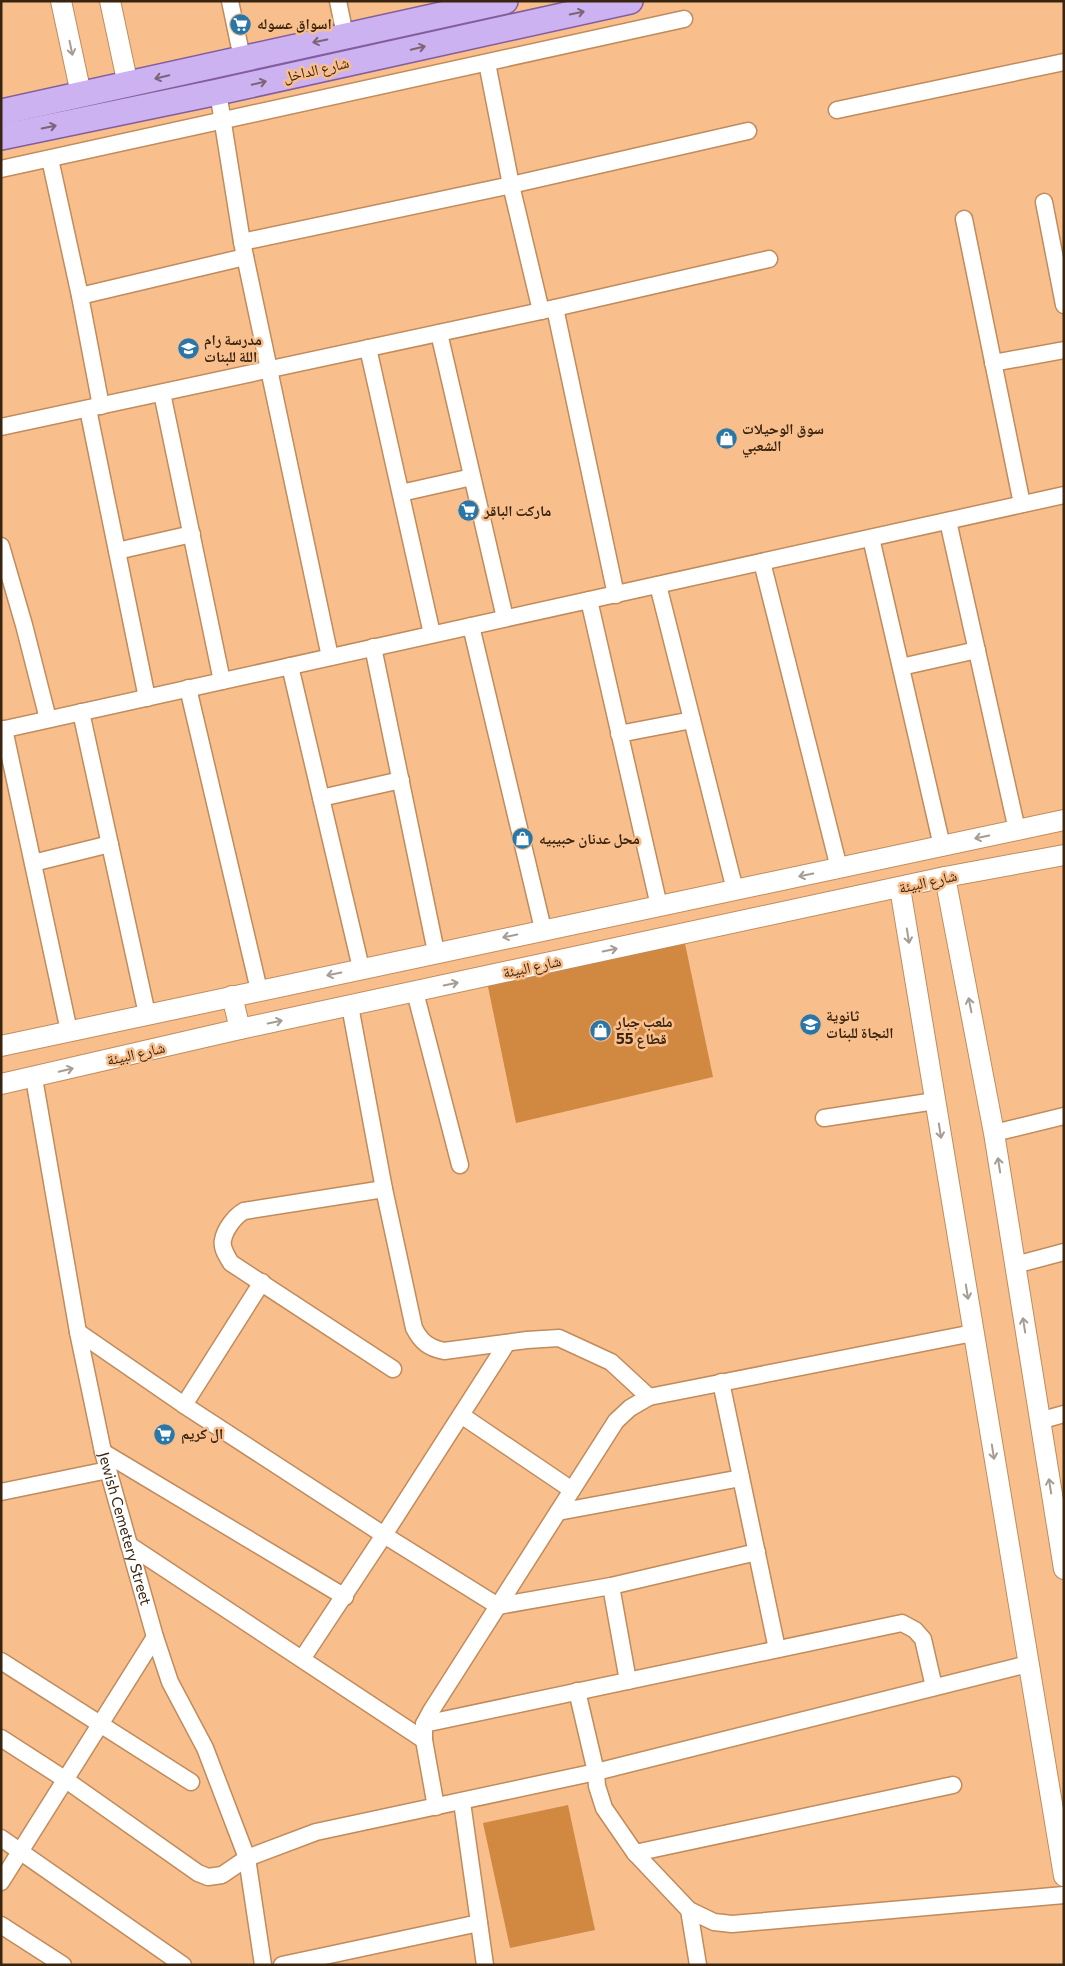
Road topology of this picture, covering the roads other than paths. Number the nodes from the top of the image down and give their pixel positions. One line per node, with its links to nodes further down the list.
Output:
1 (61, 1): 15 (street, one-way to 15)
2 (110, 1): 13 (street)
3 (230, 1): 10 (street)
4 (338, 1): 9 (street)
5 (505, 1): 7 (main road, شارع الداخل)
6 (630, 1): 14 (main road, شارع الداخل, one-way to 6)
7 (478, 4): 9 (main road, شارع الداخل)
8 (684, 19): 12 (street)
9 (345, 35): 10 (main road, شارع الداخل, one-way to 10)
10 (242, 58): 13 (main road, شارع الداخل, one-way to 13)
11 (1064, 62): 16 (street)
12 (487, 63): 18 (street); 23 (street)
13 (128, 85): 15 (main road, شارع الداخل)
14 (218, 92): 18 (street); 20 (main road, شارع الداخل, one-way to 14)
15 (81, 94): 17 (main road, شارع الداخل)
16 (837, 110)
17 (1, 112)
18 (222, 121): 21 (street); 26 (street)
19 (748, 131): 23 (street)
20 (1, 137)
21 (50, 159): 22 (street); 28 (street)
22 (1, 169)
23 (511, 185): 26 (street); 30 (street)
24 (1044, 202): 29 (street)
25 (964, 219): 34 (street)
26 (243, 249): 28 (street); 35 (street)
27 (769, 259): 30 (street)
28 (80, 296): 37 (street)
29 (1064, 305)
30 (548, 309): 31 (street); 50 (street)
31 (439, 333): 32 (street); 39 (street)
32 (368, 348): 35 (street); 40 (street)
33 (1064, 350): 34 (street)
34 (993, 363): 42 (street)
35 (269, 369): 36 (street); 57 (street)
36 (162, 393): 37 (street); 44 (street)
37 (94, 407): 38 (street); 47 (street)
38 (1, 428)
39 (472, 477): 40 (street); 52 (street)
40 (400, 493): 54 (street)
41 (1063, 497): 42 (street)
42 (1022, 504): 43 (street)
43 (948, 521): 45 (street); 56 (street)
44 (192, 534): 47 (street); 60 (street)
45 (871, 538): 48 (street); 59 (street)
46 (1, 546): 64 (street)
47 (117, 551): 62 (street)
48 (762, 562): 49 (street); 76 (street)
49 (658, 585): 50 (street); 65 (street)
50 (616, 595): 51 (street)
51 (589, 600): 52 (street); 67 (street)
52 (505, 618): 53 (street)
53 (471, 626): 54 (street); 81 (street)
54 (432, 634): 55 (street)
55 (373, 647): 57 (street); 68 (street)
56 (976, 650): 59 (street); 71 (street)
57 (330, 657): 58 (street)
58 (290, 666): 60 (street); 69 (street)
59 (900, 667): 73 (street)
60 (222, 681): 61 (street)
61 (188, 688): 62 (street); 84 (street)
62 (147, 698): 63 (street)
63 (81, 712): 64 (street); 72 (street)
64 (48, 719): 66 (street)
65 (692, 720): 67 (street); 79 (street)
66 (3, 729): 75 (street)
67 (619, 734): 80 (street)
68 (401, 780): 69 (street); 82 (street)
69 (321, 798): 83 (street)
70 (1064, 820): 71 (street)
71 (1016, 830): 73 (street, one-way to 73)
72 (110, 844): 75 (street); 88 (street)
73 (942, 846): 76 (street)
74 (1064, 855): 77 (street, شارع البيئة)
75 (33, 863): 90 (street)
76 (839, 868): 79 (street, one-way to 79)
77 (945, 877): 78 (street, شارع البيئة); 97 (street, one-way to 77)
78 (900, 888): 85 (street, شارع البيئة, one-way to 78); 94 (street, one-way to 94)
79 (735, 890): 80 (street)
80 (659, 906): 81 (street)
81 (543, 929): 82 (street, one-way to 82)
82 (436, 952): 83 (street)
83 (361, 968): 84 (street, one-way to 84)
84 (259, 990): 86 (street)
85 (415, 992): 87 (street, شارع البيئة); 98 (street)
86 (232, 996): 88 (street); 89 (street)
87 (350, 1006): 89 (street, شارع البيئة, one-way to 87); 99 (street)
88 (148, 1014): 90 (street)
89 (240, 1029): 92 (street, شارع البيئة, one-way to 89)
90 (69, 1031): 91 (street)
91 (1, 1046)
92 (34, 1078): 93 (street, شارع البيئة); 103 (street, Jewish Cemetery Street)
93 (1, 1084)
94 (935, 1101): 96 (street); 104 (street, one-way to 104)
95 (1064, 1116): 97 (street)
96 (824, 1118)
97 (994, 1133): 101 (street, one-way to 97)
98 (460, 1165)
99 (384, 1189): 102 (street); 105 (street)
100 (1064, 1252): 101 (street)
101 (1015, 1265): 112 (street, one-way to 101)
102 (262, 1282): 106 (street); 109 (street)
103 (78, 1332): 109 (street); 113 (street, Jewish Cemetery Street)
104 (973, 1333): 107 (street); 131 (street, one-way to 131)
105 (507, 1343): 108 (street); 111 (street)
106 (393, 1369)
107 (722, 1382): 108 (street); 115 (street)
108 (649, 1397): 116 (street)
109 (184, 1405): 120 (street)
110 (1064, 1414): 112 (street)
111 (460, 1415): 116 (street); 120 (street)
112 (1040, 1421): 119 (street, one-way to 112)
113 (102, 1452): 114 (street, Jewish Cemetery Street); 125 (street)
114 (108, 1470): 117 (street); 121 (street, Jewish Cemetery Street)
115 (741, 1478): 118 (street); 122 (street)
116 (572, 1490): 118 (street)
117 (1, 1492)
118 (558, 1512): 126 (street)
119 (1059, 1518): 123 (street)
120 (384, 1535): 125 (street); 126 (street)
121 (129, 1545): 127 (street, Jewish Cemetery Street); 129 (street)
122 (757, 1552): 124 (street); 128 (street)
123 (1064, 1568)
124 (611, 1586): 126 (street); 132 (street)
125 (345, 1597): 129 (street)
126 (498, 1606): 136 (street)
127 (156, 1637): 135 (street); 147 (street, Jewish Cemetery Street)
128 (777, 1649): 132 (street); 133 (street)
129 (302, 1660): 136 (street)
130 (1, 1661): 135 (street)
131 (1028, 1664): 133 (street); 148 (street)
132 (628, 1681): 134 (street)
133 (934, 1687): 138 (street)
134 (577, 1691): 136 (street); 138 (street)
135 (101, 1726): 139 (street); 140 (street)
136 (424, 1732): 143 (street)
137 (1, 1738): 139 (street)
138 (596, 1772): 142 (street); 146 (street)
139 (66, 1780): 145 (street); 147 (street)
140 (191, 1782)
141 (953, 1784): 146 (street)
142 (462, 1802): 143 (street); 152 (street)
143 (436, 1807): 147 (street)
144 (1, 1838): 145 (street)
145 (21, 1851): 149 (street); 156 (street)
146 (635, 1853): 151 (street)
147 (247, 1858): 157 (street, Jewish Cemetery Street)
148 (1064, 1876)
149 (1, 1882)
150 (1064, 1895): 151 (street)
151 (689, 1910): 160 (street)
152 (479, 1923): 154 (street); 159 (street)
153 (1, 1925): 155 (street)
154 (345, 1958): 158 (street)
155 (63, 1965)
156 (183, 1965)
157 (263, 1965)
158 (282, 1965)
159 (485, 1965)
160 (698, 1965)

